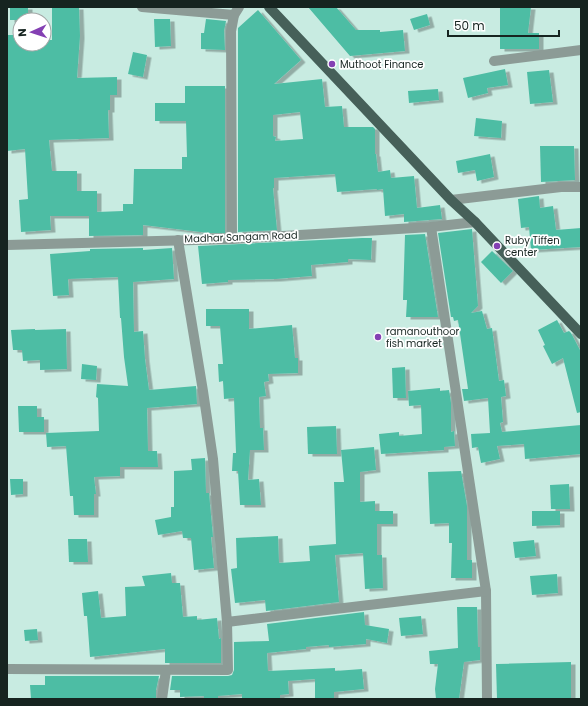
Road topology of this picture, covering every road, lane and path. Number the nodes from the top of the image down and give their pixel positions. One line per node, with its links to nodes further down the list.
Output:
1 (142, 7): 3 (street)
2 (269, 7): 7 (main road)
3 (237, 11): 10 (street)
4 (581, 50): 5 (street)
5 (494, 61)
6 (581, 187): 7 (street)
7 (451, 200): 8 (main road)
8 (475, 222): 9 (street, Madhar Sangam Road); 13 (main road)
9 (431, 227): 10 (street, Madhar Sangam Road); 14 (street)
10 (232, 239): 11 (street, Madhar Sangam Road)
11 (178, 240): 12 (street, Madhar Sangam Road); 15 (street)
12 (7, 245)
13 (581, 334)
14 (486, 591): 15 (street); 19 (street)
15 (227, 622): 17 (street)
16 (7, 669): 17 (street)
17 (166, 670): 18 (street)
18 (162, 699)
19 (487, 699)

